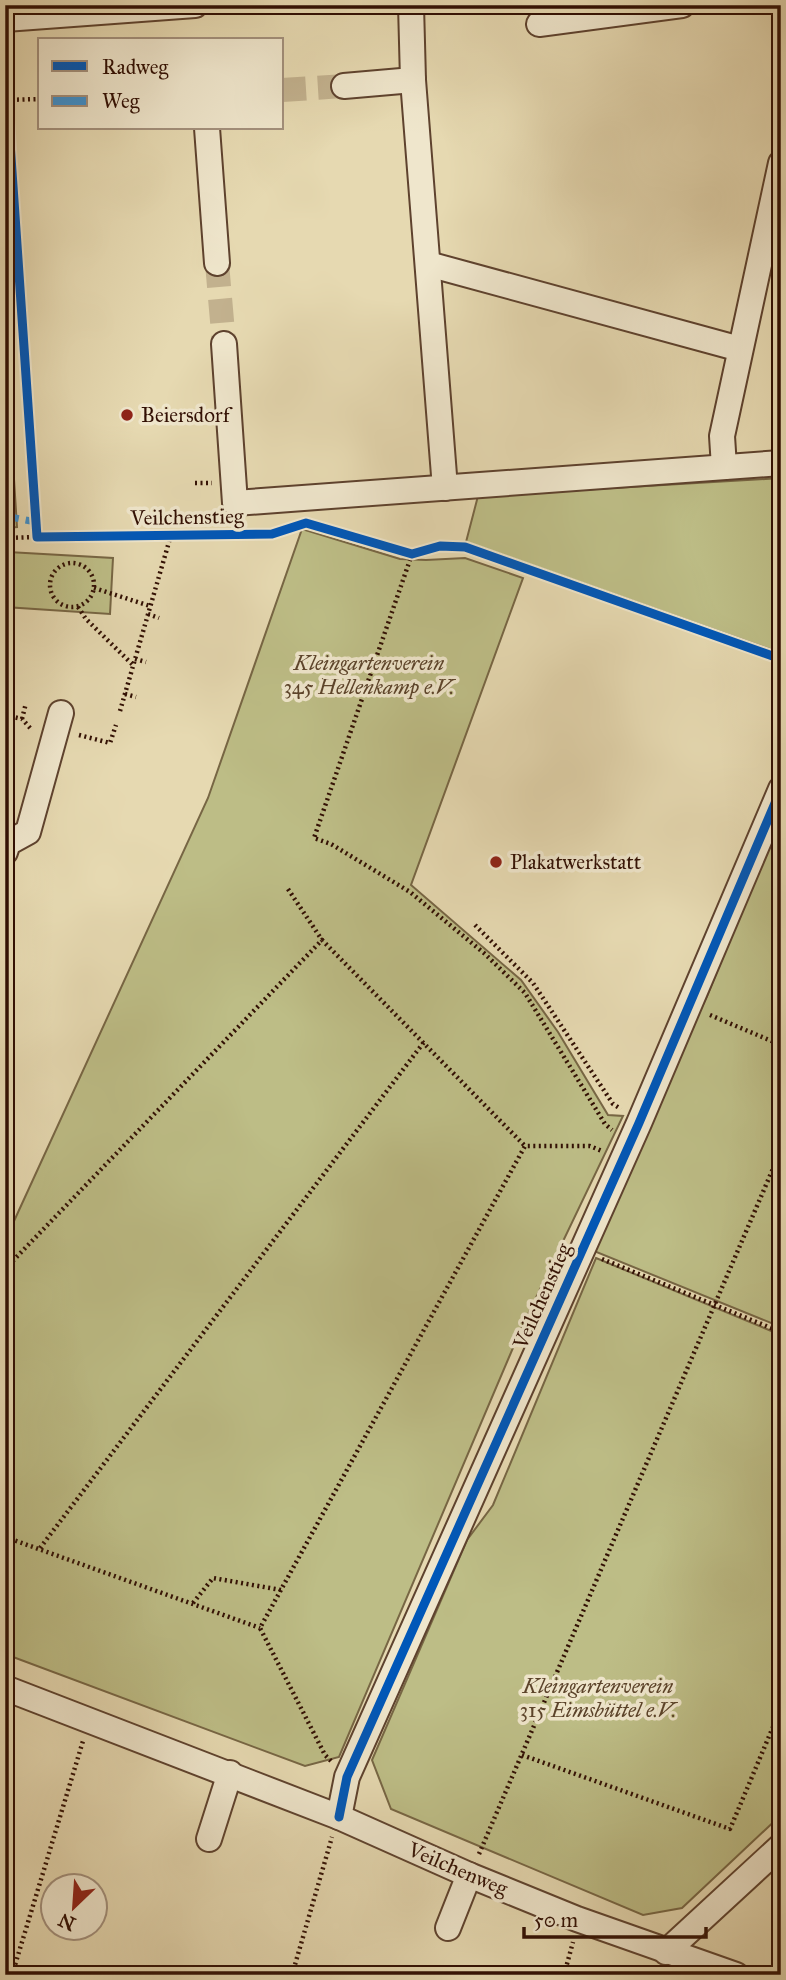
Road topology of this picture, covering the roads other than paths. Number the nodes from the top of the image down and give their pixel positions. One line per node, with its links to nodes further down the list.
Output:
1 (195, 5): 4 (street)
2 (411, 5): 6 (street)
3 (682, 5): 5 (street)
4 (13, 14)
5 (539, 24)
6 (413, 80): 7 (street); 11 (street)
7 (344, 86)
8 (207, 130): 10 (street)
9 (781, 163): 13 (street)
10 (217, 263)
11 (428, 264): 13 (street); 16 (street)
12 (224, 344): 16 (street)
13 (740, 349): 15 (street)
14 (781, 463): 15 (street)
15 (724, 467): 16 (street)
16 (445, 488)
17 (61, 713): 19 (street)
18 (781, 789): 22 (street, Veilchenstieg)
19 (5, 852)
20 (5, 1688): 21 (street, Veilchenweg)
21 (230, 1773): 22 (street, Veilchenweg); 23 (street)
22 (339, 1817): 25 (street, Veilchenweg)
23 (209, 1839)
24 (781, 1846): 27 (street)
25 (470, 1875): 26 (street); 27 (street, Veilchenweg)
26 (448, 1928)
27 (666, 1952): 28 (street, Veilchenweg)
28 (736, 1975)

